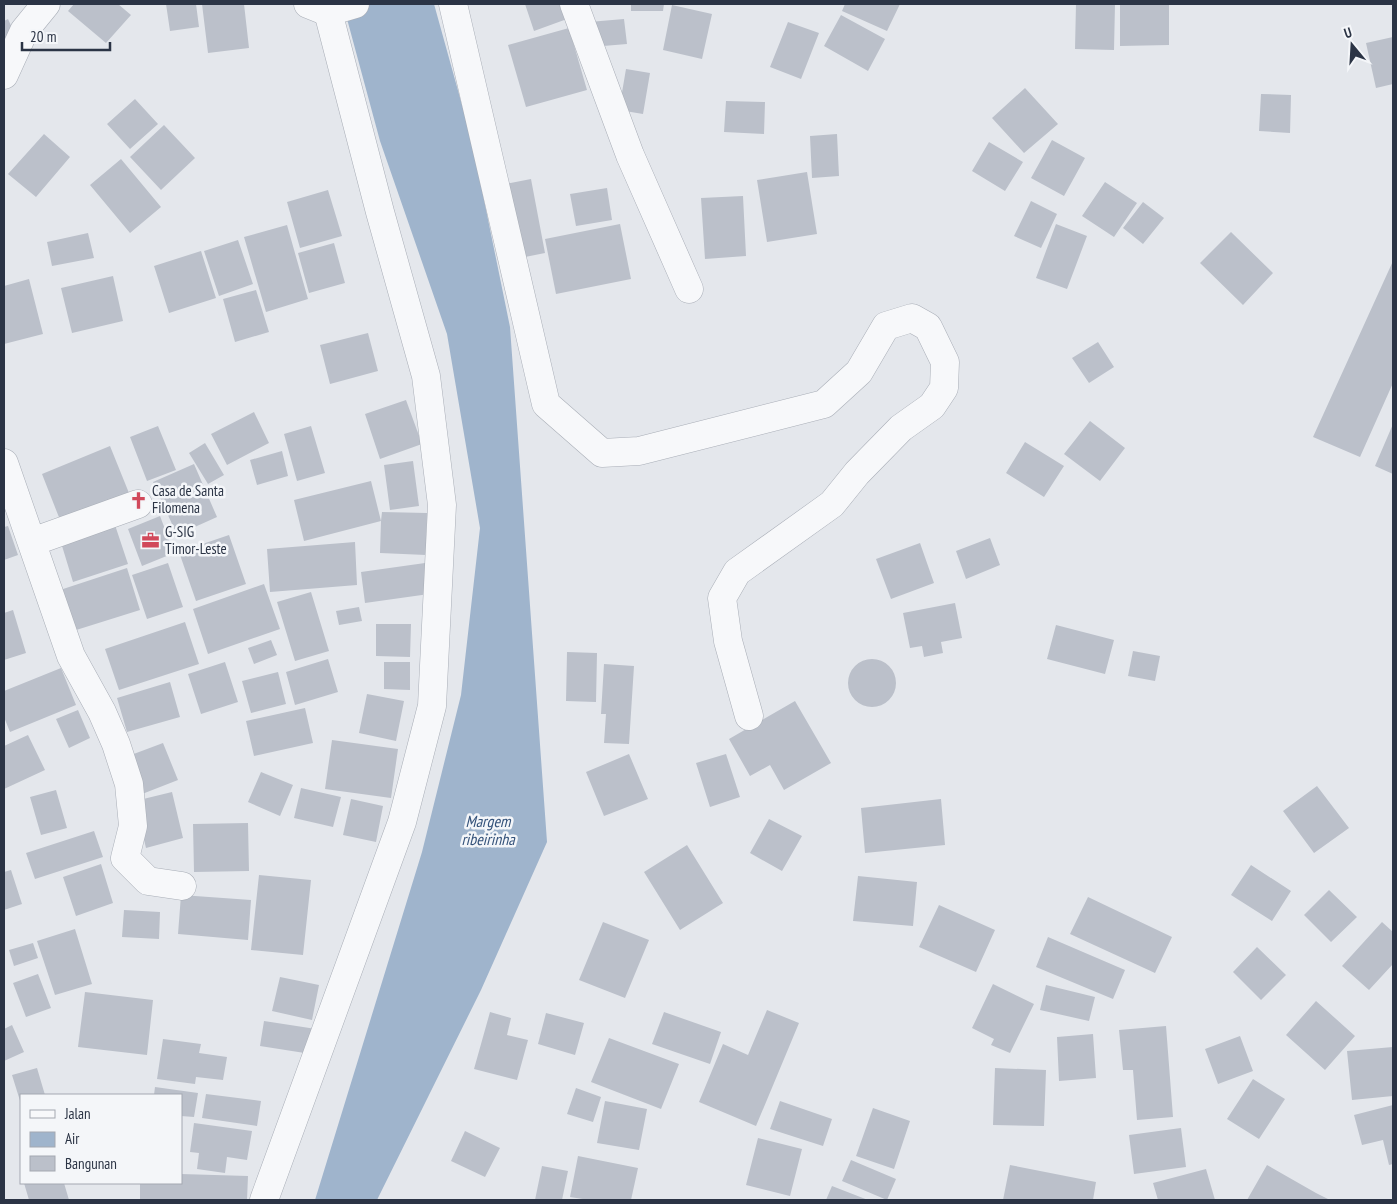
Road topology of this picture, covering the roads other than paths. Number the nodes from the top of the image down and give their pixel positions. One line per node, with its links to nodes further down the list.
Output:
1 (46, 4): 5 (street)
2 (453, 4): 10 (street)
3 (574, 4): 6 (street)
4 (330, 7): 12 (street)
5 (4, 75)
6 (689, 289)
7 (4, 463): 9 (street)
8 (138, 504): 9 (street)
9 (32, 542): 11 (street)
10 (749, 716)
11 (182, 886)
12 (264, 1200)

